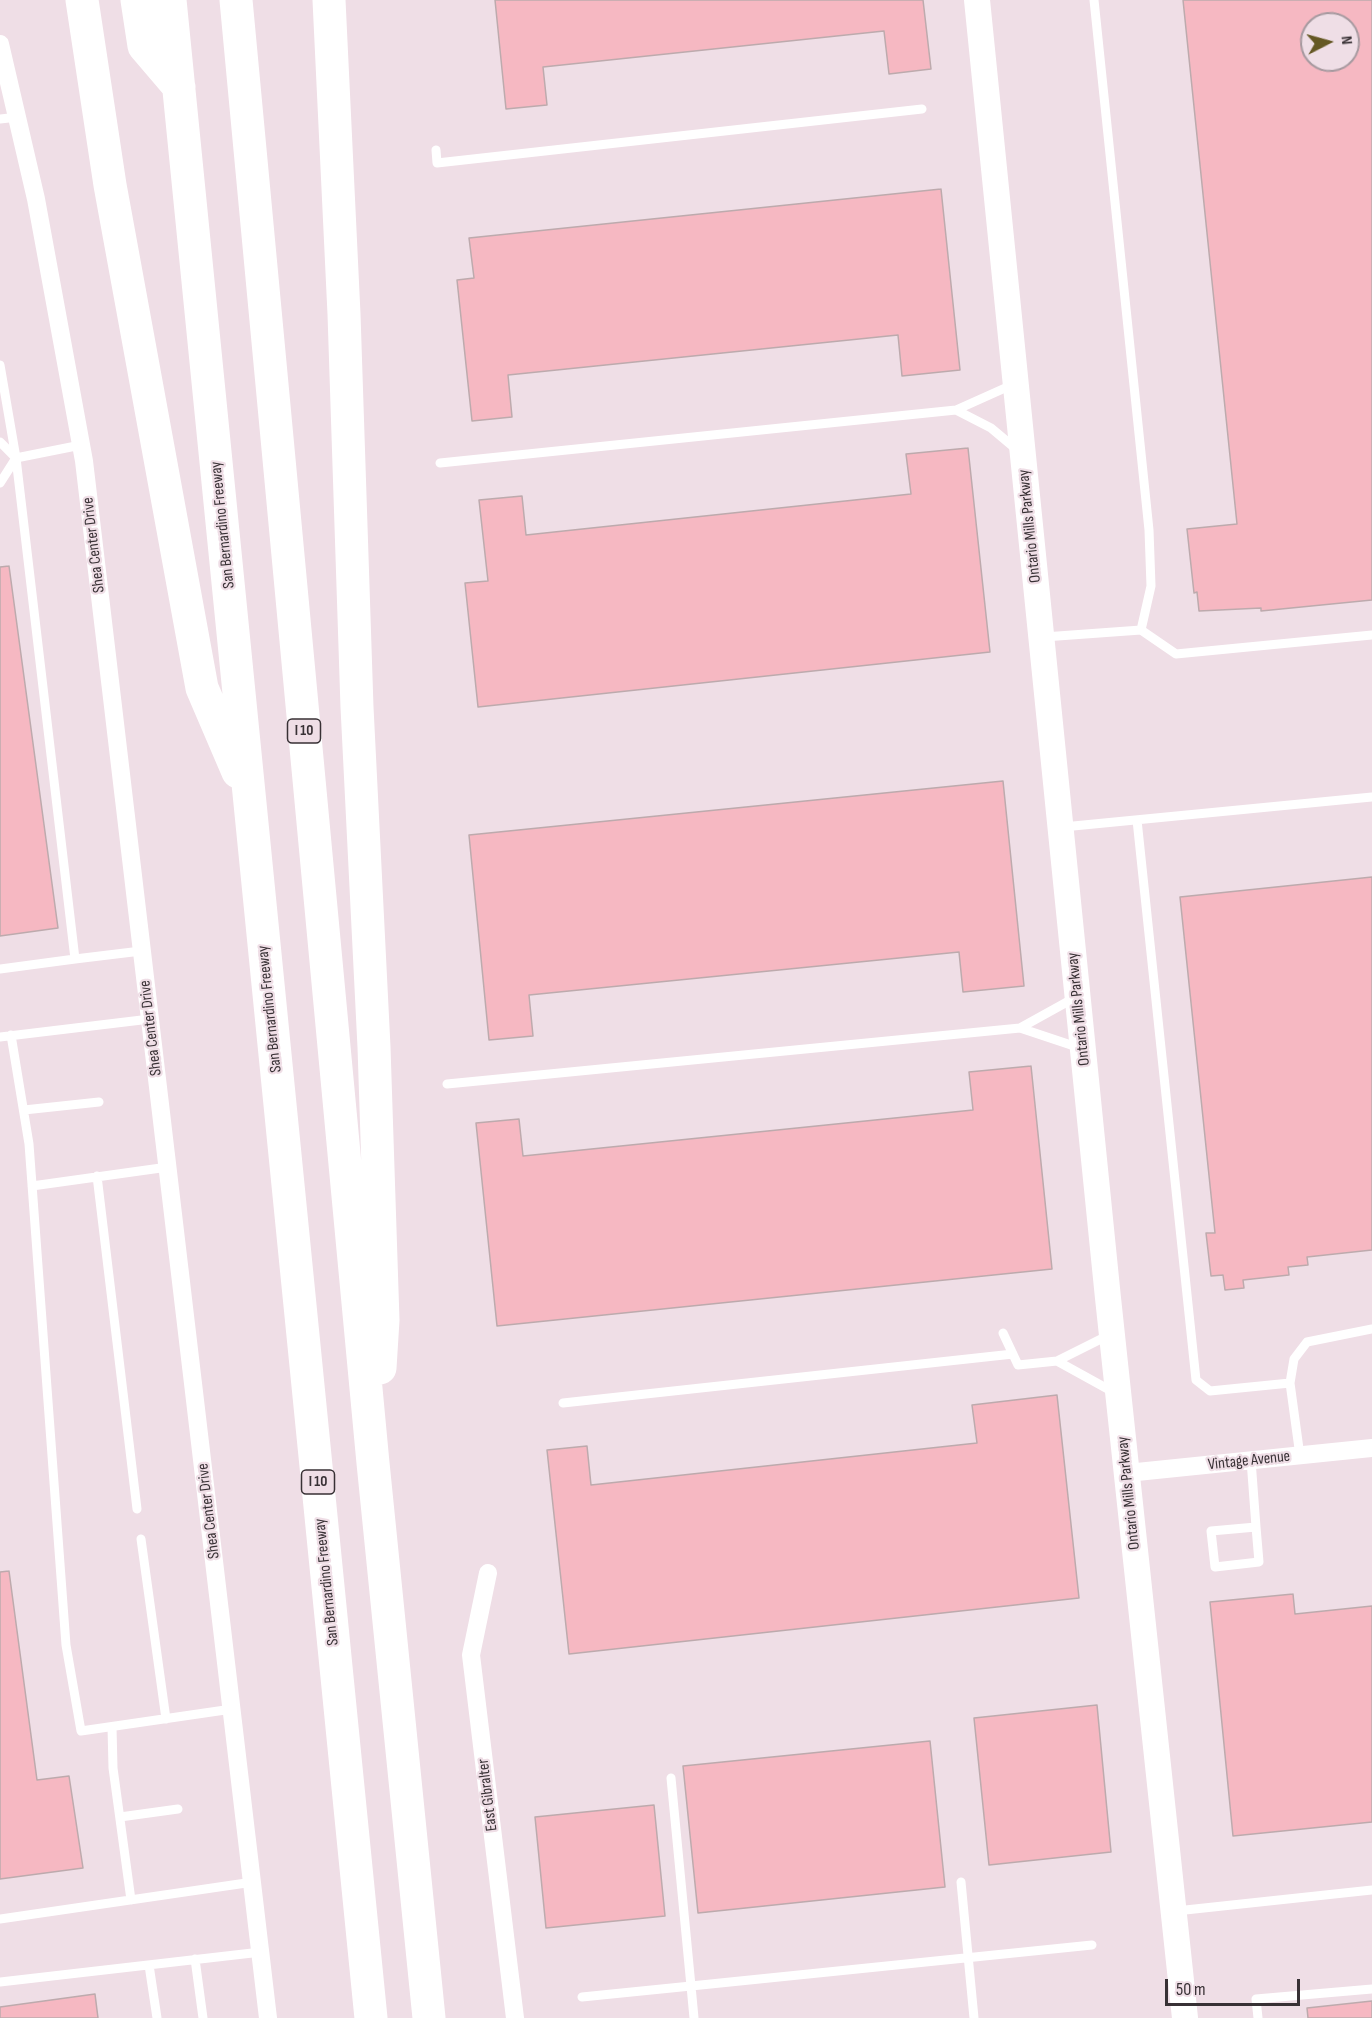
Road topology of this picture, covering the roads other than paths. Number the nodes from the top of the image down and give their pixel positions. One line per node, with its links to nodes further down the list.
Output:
1 (82, 0): 28 (highway)
2 (136, 0): 10 (highway)
3 (170, 0): 10 (highway, San Bernardino Freeway / I 10)
4 (236, 0): 57 (highway, I 10)
5 (329, 0): 14 (highway)
6 (351, 0): 14 (highway)
7 (977, 0): 16 (main road, Ontario Mills Parkway)
8 (1095, 0): 24 (lane)
9 (0, 44): 12 (street, Shea Center Drive)
10 (179, 87): 28 (highway, San Bernardino Freeway / I 10)
11 (922, 110): 13 (lane)
12 (9, 118): 19 (street, Shea Center Drive)
13 (436, 150)
14 (344, 314): 57 (highway)
15 (0, 365): 21 (lane)
16 (1016, 383): 17 (lane); 20 (main road, Ontario Mills Parkway)
17 (956, 410): 20 (lane); 22 (lane)
18 (0, 442): 21 (lane)
19 (81, 445): 21 (lane); 31 (street, Shea Center Drive)
20 (1023, 455): 26 (main road, Ontario Mills Parkway)
21 (16, 458): 23 (lane); 32 (lane)
22 (440, 463)
23 (0, 483)
24 (1142, 630): 25 (lane); 26 (lane)
25 (1372, 635)
26 (1042, 638): 30 (main road, Ontario Mills Parkway)
27 (1372, 797): 29 (lane)
28 (250, 800): 87 (highway, San Bernardino Freeway / I 10)
29 (1137, 820): 30 (lane); 51 (lane)
30 (1061, 828): 34 (main road, Ontario Mills Parkway)
31 (141, 951): 32 (lane); 35 (street, Shea Center Drive)
32 (75, 959): 33 (lane)
33 (0, 969)
34 (1078, 996): 36 (lane); 39 (main road, Ontario Mills Parkway)
35 (150, 1019): 37 (lane); 43 (street, Shea Center Drive)
36 (1020, 1028): 39 (lane); 40 (lane)
37 (11, 1035): 38 (lane); 42 (lane)
38 (0, 1037)
39 (1083, 1048): 48 (main road, Ontario Mills Parkway)
40 (447, 1084)
41 (99, 1102): 42 (lane)
42 (24, 1110): 45 (lane)
43 (168, 1167): 44 (lane); 63 (street, Shea Center Drive)
44 (97, 1176): 45 (lane); 59 (lane)
45 (32, 1186): 65 (lane)
46 (1372, 1329): 51 (lane)
47 (1003, 1333): 49 (lane)
48 (1113, 1334): 50 (lane); 52 (main road, Ontario Mills Parkway)
49 (1013, 1354): 50 (lane); 53 (lane)
50 (1057, 1361): 52 (lane)
51 (1290, 1383): 55 (lane)
52 (1119, 1395): 58 (main road, Ontario Mills Parkway)
53 (563, 1403)
54 (1372, 1448): 55 (street, Vintage Avenue)
55 (1300, 1456): 56 (street, Vintage Avenue)
56 (1251, 1460): 58 (street, Vintage Avenue); 60 (lane)
57 (373, 1463): 88 (highway, I 10)
58 (1127, 1473): 73 (main road, Ontario Mills Parkway)
59 (137, 1509)
60 (1256, 1527): 60 (lane)
61 (141, 1539): 64 (lane)
62 (488, 1573): 89 (street, East Gibralter)
63 (232, 1709): 64 (lane); 69 (street, Shea Center Drive)
64 (166, 1719): 65 (lane)
65 (112, 1726): 68 (lane)
66 (670, 1778): 81 (lane)
67 (177, 1809): 68 (lane)
68 (120, 1817): 72 (lane)
69 (253, 1882): 72 (lane); 76 (street, Shea Center Drive)
70 (961, 1882): 77 (lane)
71 (1372, 1890): 73 (lane)
72 (131, 1900): 74 (lane)
73 (1173, 1911): 92 (main road, Ontario Mills Parkway)
74 (0, 1919)
75 (1092, 1945): 77 (lane)
76 (261, 1952): 78 (lane); 86 (street, Shea Center Drive)
77 (968, 1958): 81 (lane); 91 (lane)
78 (195, 1959): 79 (lane); 85 (lane)
79 (149, 1965): 80 (lane); 84 (lane)
80 (0, 1982)
81 (691, 1986): 83 (lane); 90 (lane)
82 (1372, 1989): 93 (lane)
83 (582, 1997)
84 (156, 2018)
85 (203, 2018)
86 (268, 2018)
87 (371, 2018)
88 (429, 2018)
89 (515, 2018)
90 (694, 2018)
91 (974, 2018)
92 (1185, 2018)
93 (1258, 2018)

